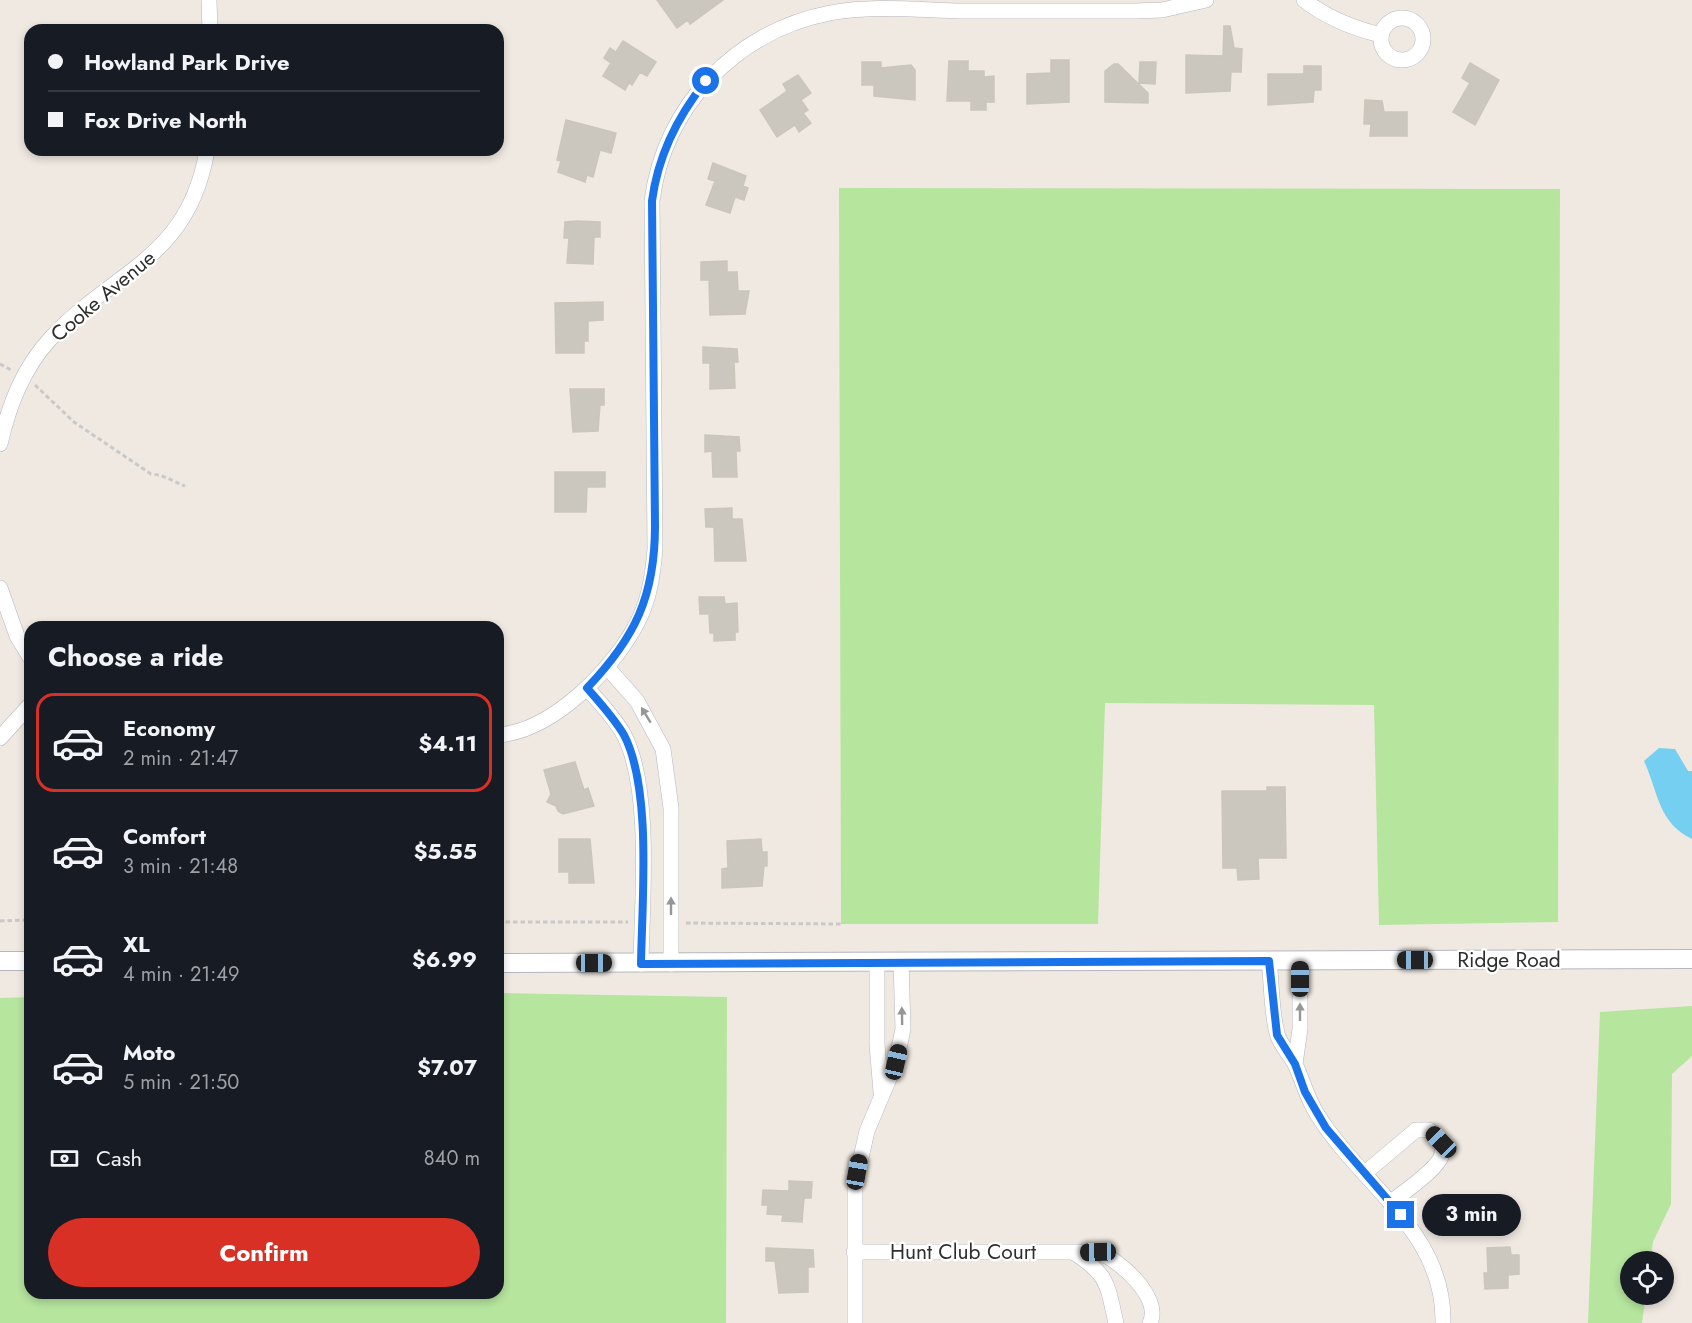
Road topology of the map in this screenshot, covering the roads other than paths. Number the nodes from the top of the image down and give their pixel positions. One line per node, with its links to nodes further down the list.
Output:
1 (209, 0): 5 (street)
2 (1206, 0): 4 (street)
3 (1304, 0): 6 (street)
4 (893, 5): 11 (street)
5 (210, 24)
6 (1381, 35)
7 (206, 156): 8 (street, Cooke Avenue)
8 (0, 444)
9 (0, 588): 10 (street)
10 (24, 646)
11 (607, 667): 12 (street); 25 (street, one-way to 11)
12 (587, 688): 14 (street); 24 (street)
13 (24, 712): 15 (street)
14 (504, 733)
15 (0, 738)
16 (1692, 959): 17 (street, Ridge Road)
17 (1300, 960): 21 (street, Ridge Road); 26 (street, one-way to 17)
18 (0, 961): 19 (street)
19 (24, 961)
20 (902, 961): 21 (street, Ridge Road); 22 (street, Ridge Road); 27 (street, one-way to 20)
21 (1269, 961): 26 (street)
22 (877, 962): 25 (street, Ridge Road); 27 (street)
23 (504, 963): 24 (street, Ridge Road)
24 (641, 964): 25 (street, Ridge Road)
25 (671, 964)
26 (1295, 1064): 28 (street)
27 (881, 1092): 30 (street)
28 (1365, 1173): 29 (street); 29 (street)
29 (1390, 1203): 35 (street)
30 (854, 1252): 31 (street, Hunt Club Court); 32 (street)
31 (1073, 1252): 33 (street); 34 (street, Hunt Club Court)
32 (855, 1323)
33 (1116, 1323)
34 (1150, 1323)
35 (1443, 1323)

